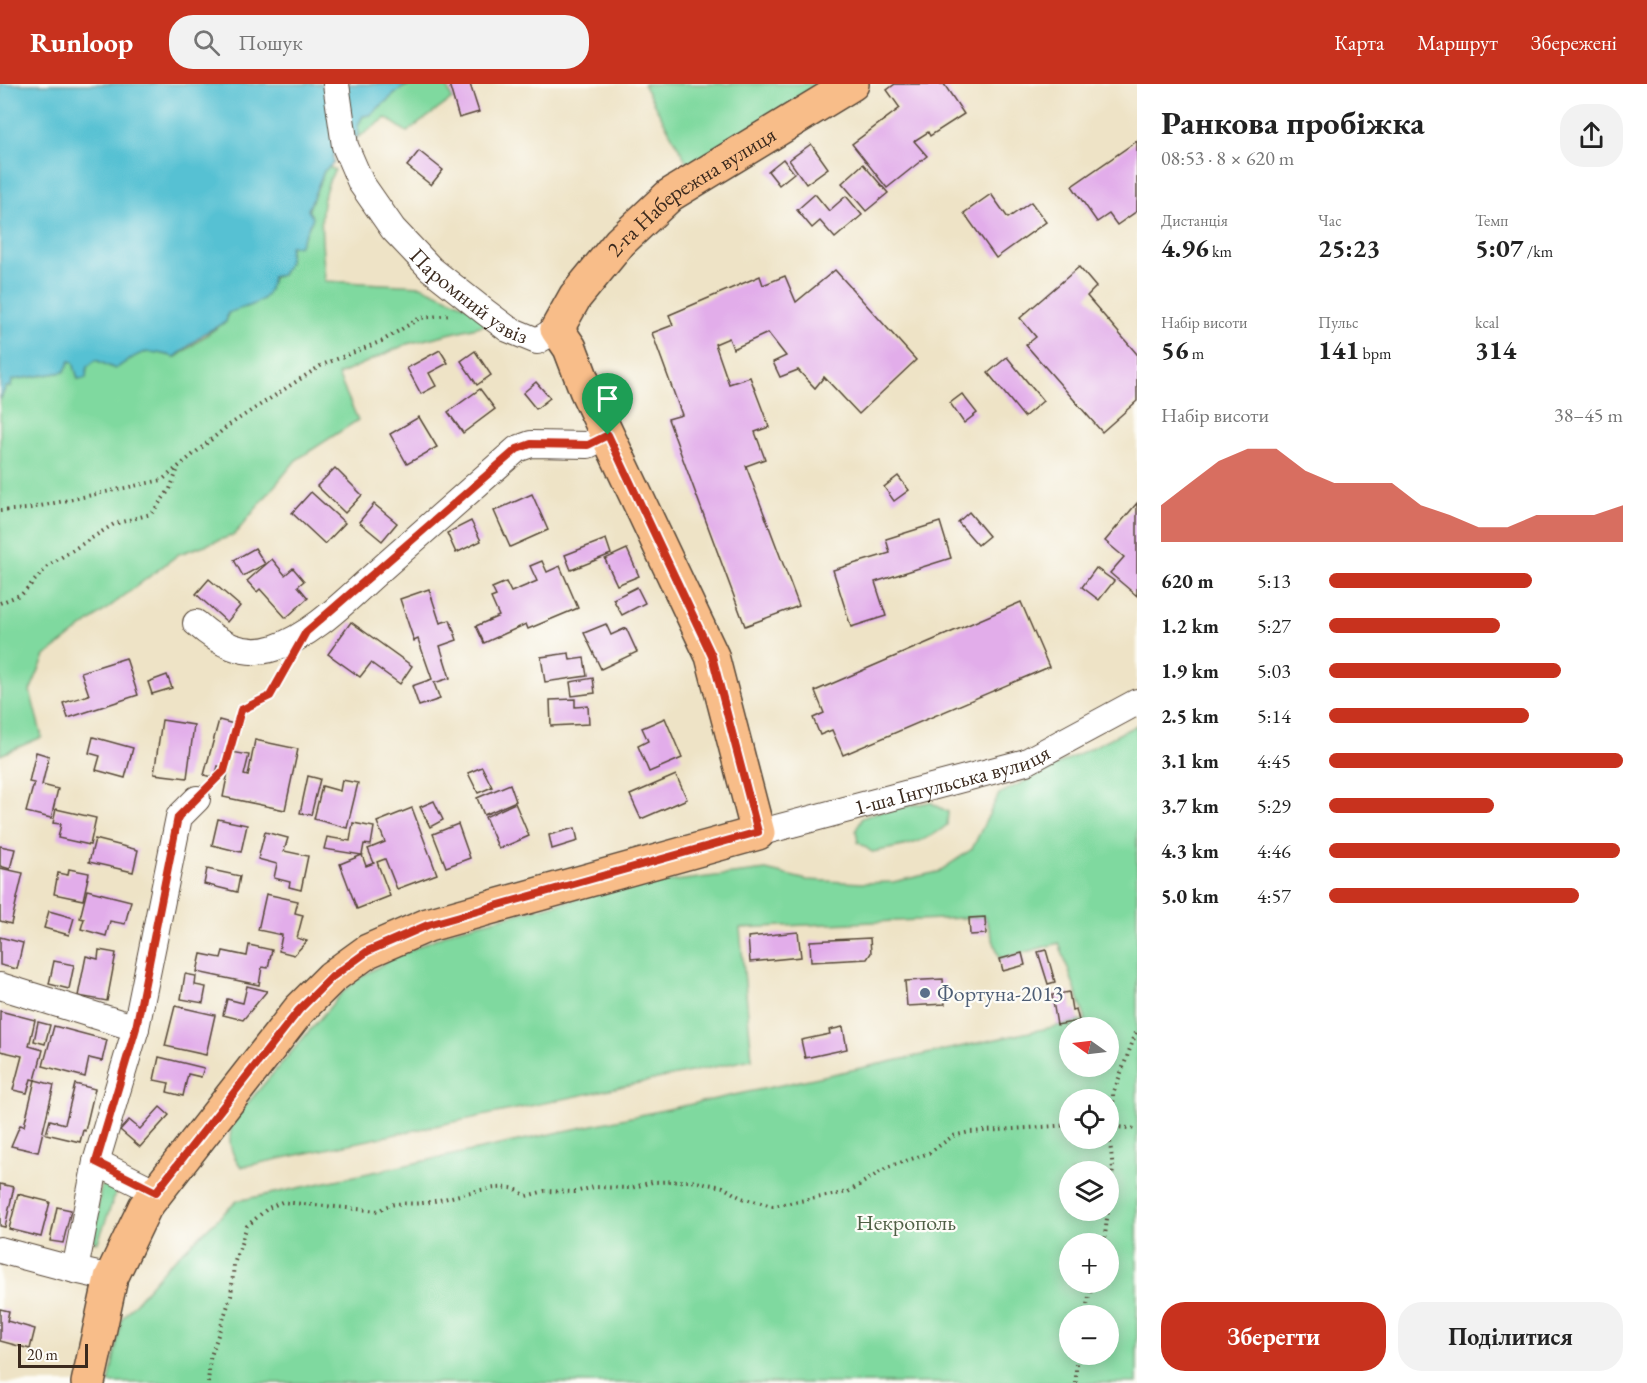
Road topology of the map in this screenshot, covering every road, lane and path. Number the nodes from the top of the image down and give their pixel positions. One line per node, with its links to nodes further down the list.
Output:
1 (336, 84): 3 (street, Паромний узвіз)
2 (852, 84): 4 (main road, 2-га Набережна вулиця)
3 (484, 311): 4 (street, Паромний узвіз); 6 (path)
4 (556, 329): 5 (main road, Паромний узвіз)
5 (608, 435): 10 (street); 13 (main road, Паромний узвіз)
6 (177, 470): 7 (path); 8 (path)
7 (0, 511)
8 (0, 603)
9 (196, 623): 10 (street)
10 (306, 632): 12 (path)
11 (1137, 702): 13 (street, 1-ша Інгульська вулиця)
12 (197, 799): 15 (street)
13 (758, 832): 22 (main road)
14 (0, 986): 15 (street)
15 (136, 1028): 21 (street)
16 (1137, 1030): 17 (path)
17 (1115, 1089)
18 (1059, 1126): 28 (path)
19 (1119, 1127): 20 (path)
20 (1137, 1129)
21 (96, 1162): 22 (street); 24 (street)
22 (165, 1180): 25 (main road)
23 (0, 1250): 24 (street)
24 (75, 1270): 25 (street)
25 (111, 1278): 27 (main road)
26 (1076, 1365): 29 (path)
27 (88, 1383)
28 (208, 1383)
29 (1076, 1383)

